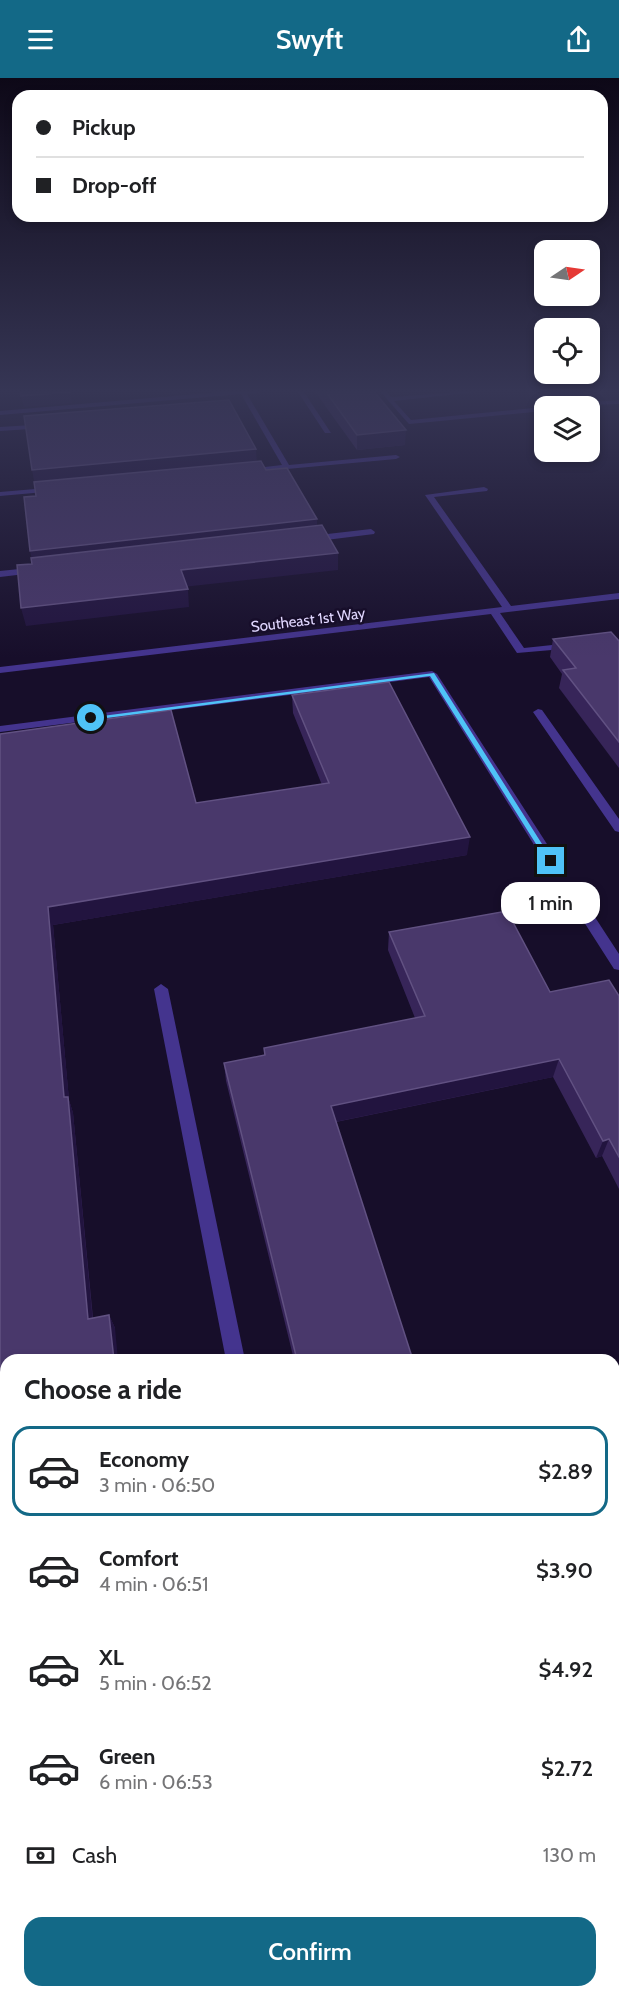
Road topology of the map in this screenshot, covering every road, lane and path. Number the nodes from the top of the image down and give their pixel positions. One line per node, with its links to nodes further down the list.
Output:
1 (69, 488): 3 (street)
2 (484, 489): 9 (street)
3 (0, 494)
4 (371, 532): 5 (street)
5 (302, 540)
6 (46, 569): 7 (street)
7 (0, 574)
8 (619, 596): 9 (street, Southeast 1st Way)
9 (509, 610): 10 (street, Southeast 1st Way)
10 (494, 612): 11 (street); 12 (street, Southeast 1st Way)
11 (586, 644)
12 (0, 670)
13 (538, 712): 15 (street)
14 (0, 729): 16 (street)
15 (619, 828)
16 (551, 861)
17 (582, 908): 18 (street)
18 (619, 965)
19 (161, 989): 20 (street)
20 (235, 1354)

